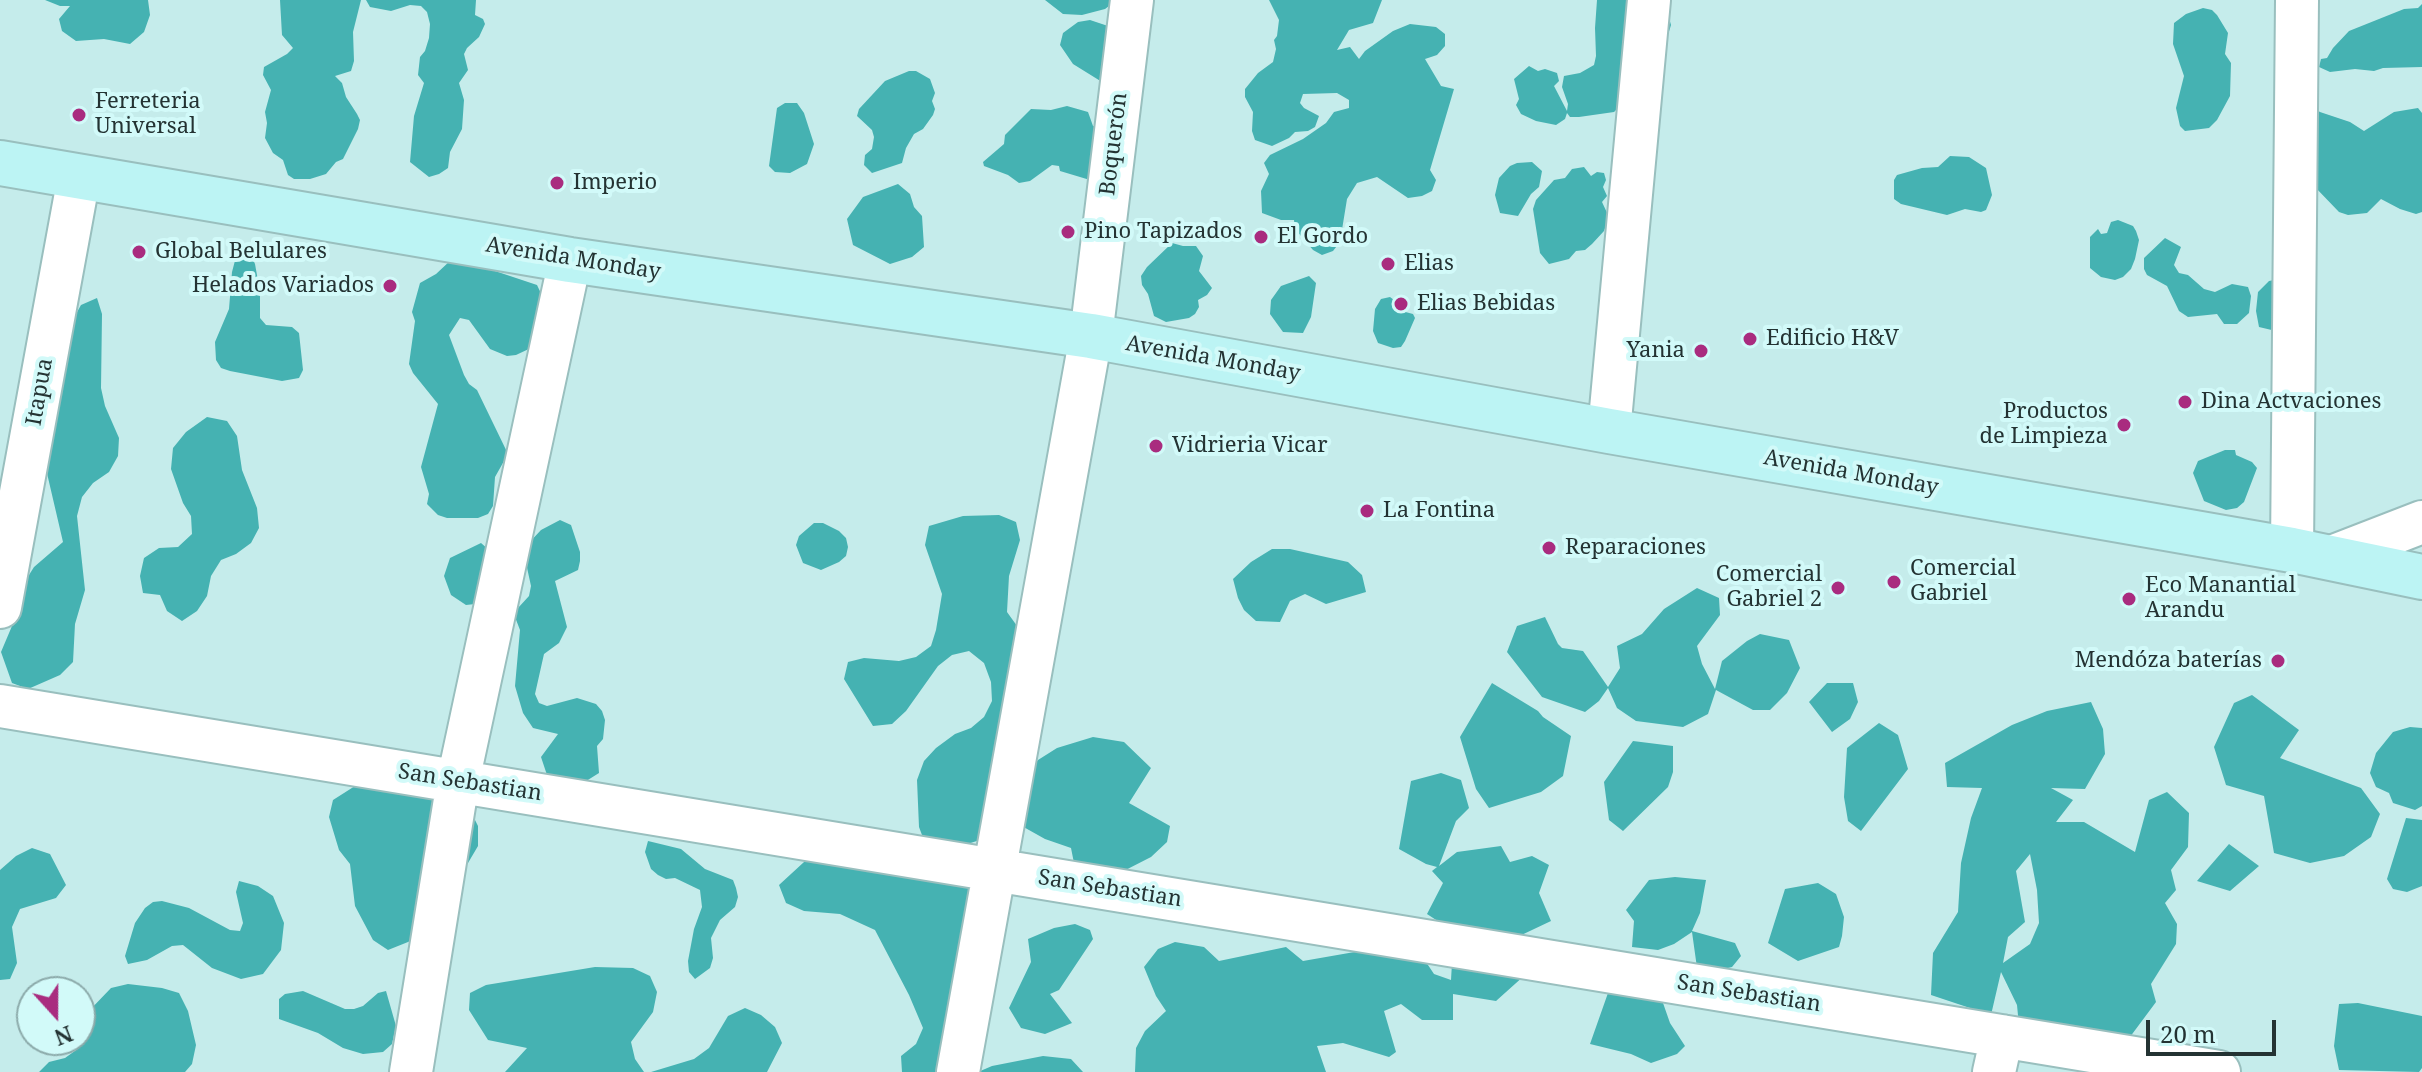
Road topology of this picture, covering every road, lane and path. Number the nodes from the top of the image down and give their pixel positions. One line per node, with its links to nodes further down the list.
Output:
1 (1132, 0): 7 (street, Boquerón)
2 (1649, 0): 8 (street)
3 (2297, 0): 10 (street)
4 (0, 163): 5 (main road, Avenida Monday)
5 (79, 177): 6 (main road, Avenida Monday); 12 (street, Itapua)
6 (570, 260): 7 (main road, Avenida Monday); 14 (street)
7 (1091, 336): 8 (main road, Avenida Monday); 15 (street, Boquerón)
8 (1609, 431): 10 (main road, Avenida Monday)
9 (2422, 522): 10 (street)
10 (2311, 554): 11 (main road, Avenida Monday)
11 (2422, 577)
12 (0, 607)
13 (0, 706): 14 (street, San Sebastian)
14 (458, 781): 15 (street, San Sebastian); 17 (street)
15 (994, 870): 16 (street, San Sebastian); 18 (street, Boquerón)
16 (1998, 1054): 19 (street, San Sebastian)
17 (411, 1072)
18 (958, 1072)
19 (2219, 1072)

